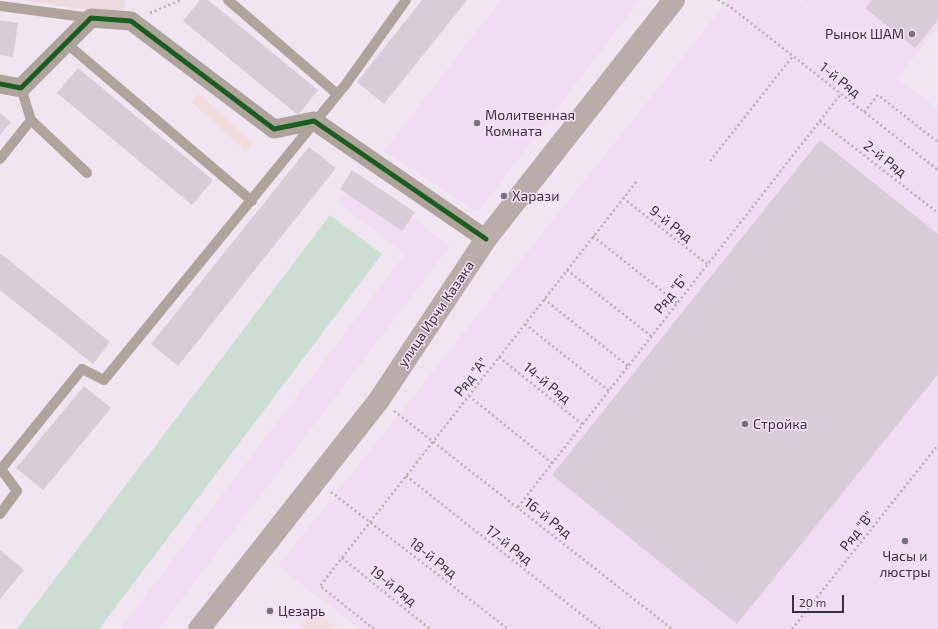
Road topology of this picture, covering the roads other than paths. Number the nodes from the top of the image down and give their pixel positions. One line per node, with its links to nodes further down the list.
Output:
1 (228, 0): 9 (lane)
2 (406, 0): 9 (lane)
3 (674, 0): 15 (main road, улица Ирчи Казака)
4 (0, 6): 5 (lane)
5 (91, 18): 6 (street); 11 (street)
6 (66, 43): 8 (street); 14 (lane)
7 (0, 84): 8 (street)
8 (21, 88): 10 (lane)
9 (337, 94): 11 (lane)
10 (31, 120): 12 (lane); 13 (lane)
11 (314, 121): 14 (lane); 15 (street)
12 (0, 159)
13 (87, 173)
14 (252, 201): 16 (lane)
15 (486, 239): 17 (main road, улица Ирчи Казака)
16 (0, 514)
17 (199, 629)

